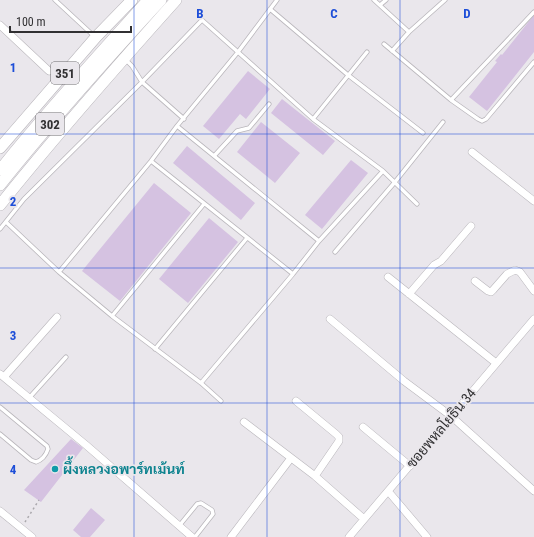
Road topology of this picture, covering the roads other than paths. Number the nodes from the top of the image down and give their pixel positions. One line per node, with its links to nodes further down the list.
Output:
1 (55, 0): 15 (lane)
2 (132, 0): 15 (main road, 351)
3 (148, 0): 36 (main road, 302)
4 (161, 0): 39 (main road, 302)
5 (176, 0): 20 (main road, 351)
6 (277, 0): 11 (lane)
7 (374, 0): 10 (lane)
8 (386, 0): 10 (lane)
9 (445, 0): 14 (lane)
10 (380, 5): 14 (lane)
11 (270, 9): 18 (lane); 23 (lane)
12 (534, 12): 25 (lane)
13 (0, 25): 22 (street)
14 (409, 32): 17 (lane)
15 (96, 37): 32 (main road, 351)
16 (384, 44): 17 (lane)
17 (392, 51): 25 (lane)
18 (238, 52): 24 (lane); 27 (lane); 28 (lane)
19 (366, 52): 23 (lane)
20 (124, 59): 24 (lane); 43 (main road, 351)
21 (534, 62): 25 (lane)
22 (49, 71)
23 (348, 75): 28 (lane); 31 (lane)
24 (142, 82): 27 (lane); 44 (lane)
25 (451, 100)
26 (269, 104): 34 (lane)
27 (184, 119): 30 (lane)
28 (313, 119): 37 (lane)
29 (444, 122): 38 (lane)
30 (177, 126): 34 (lane); 35 (lane)
31 (423, 133)
32 (0, 148)
33 (472, 152): 40 (street)
34 (214, 156): 48 (lane)
35 (151, 161): 41 (lane); 50 (lane)
36 (0, 170)
37 (383, 171): 38 (lane); 48 (lane)
38 (394, 182): 42 (lane); 49 (lane)
39 (0, 185)
40 (534, 201)
41 (204, 204): 47 (lane); 56 (lane)
42 (417, 204)
43 (0, 205)
44 (6, 222): 46 (lane); 50 (lane)
45 (471, 226): 55 (street)
46 (0, 229)
47 (246, 238): 51 (lane); 60 (lane)
48 (319, 241): 51 (lane)
49 (335, 252)
50 (59, 272): 56 (lane)
51 (292, 274): 64 (lane)
52 (388, 277): 55 (street)
53 (475, 281): 54 (street)
54 (534, 290)
55 (409, 294): 62 (street)
56 (112, 316): 60 (lane)
57 (57, 317): 63 (street)
58 (330, 319): 69 (street)
59 (534, 319): 62 (street, ซอยพหลโยธิน 34)
60 (155, 349): 64 (lane)
61 (66, 357): 65 (lane)
62 (496, 363): 69 (street, ซอยพหลโยธิน 34)
63 (2, 375): 65 (street)
64 (201, 383): 66 (lane)
65 (29, 398): 80 (street)
66 (221, 401)
67 (296, 401): 75 (street)
68 (0, 407): 72 (lane)
69 (451, 416): 74 (street, ซอยพหลโยธิน 34); 77 (street)
70 (244, 422): 73 (street)
71 (363, 427): 74 (street)
72 (0, 434)
73 (291, 458): 75 (street); 84 (street)
74 (410, 466): 76 (street, ซอยพหลโยธิน 34)
75 (315, 476): 79 (street)
76 (388, 491): 79 (street, ซอยพหลโยธิน 34); 86 (street)
77 (534, 491)
78 (0, 511): 81 (street)
79 (364, 519): 85 (street, ซอยพหลโยธิน 34)
80 (179, 526): 82 (street); 83 (lane)
81 (32, 537)
82 (192, 537)
83 (195, 537)
84 (231, 537)
85 (349, 537)
86 (427, 537)

